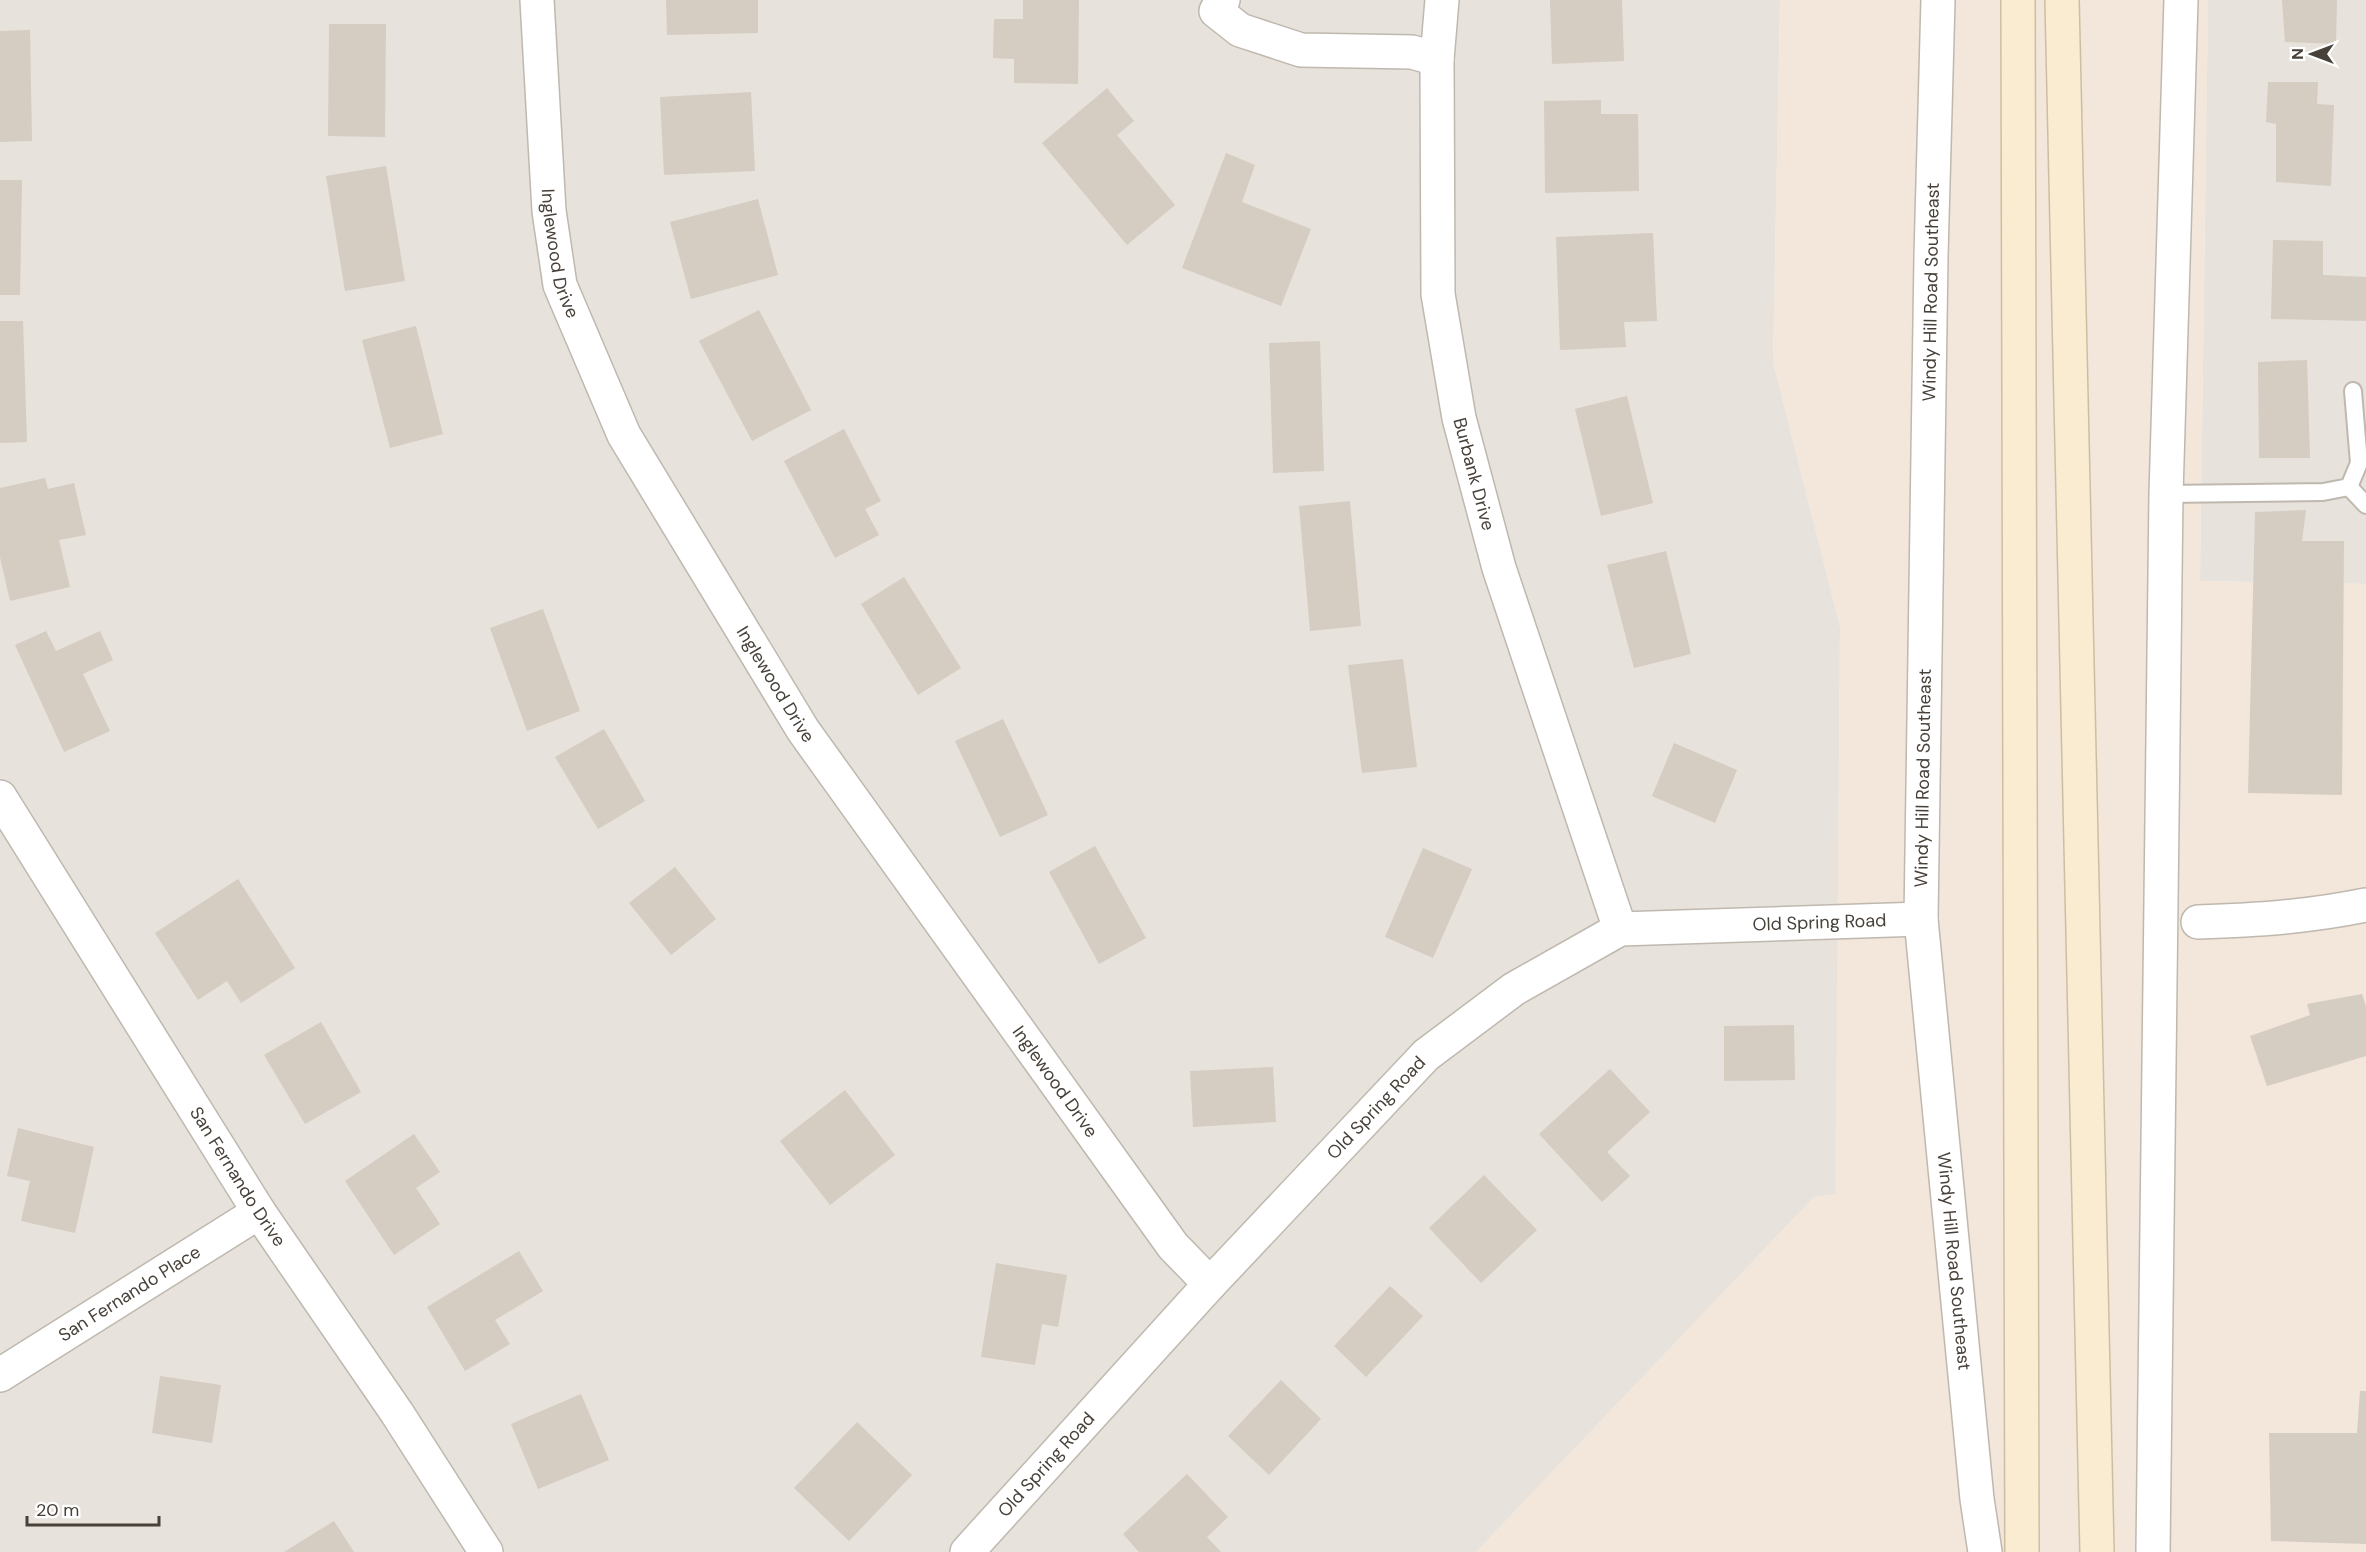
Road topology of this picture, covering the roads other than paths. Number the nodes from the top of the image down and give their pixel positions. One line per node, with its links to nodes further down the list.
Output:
1 (537, 0): 19 (street, Inglewood Drive)
2 (1223, 0): 8 (street)
3 (1442, 0): 8 (street, Burbank Drive)
4 (1938, 0): 15 (street, Windy Hill Road Southeast)
5 (2018, 0): 24 (main road)
6 (2062, 0): 25 (main road)
7 (2181, 0): 11 (street)
8 (1437, 59): 17 (street, Burbank Drive)
9 (2354, 392): 10 (lane)
10 (2349, 487): 11 (lane); 12 (lane)
11 (2166, 494): 26 (street)
12 (2366, 505)
13 (0, 797): 18 (street, San Fernando Drive)
14 (2366, 905): 16 (street)
15 (1921, 918): 17 (street, Old Spring Road); 23 (street, Windy Hill Road Southeast)
16 (2198, 922)
17 (1620, 930): 19 (street, Old Spring Road)
18 (259, 1212): 20 (street, San Fernando Place); 21 (street, San Fernando Drive)
19 (1210, 1284): 22 (street, Old Spring Road)
20 (0, 1375)
21 (486, 1552)
22 (967, 1552)
23 (1985, 1552)
24 (2022, 1552)
25 (2097, 1552)
26 (2153, 1552)

